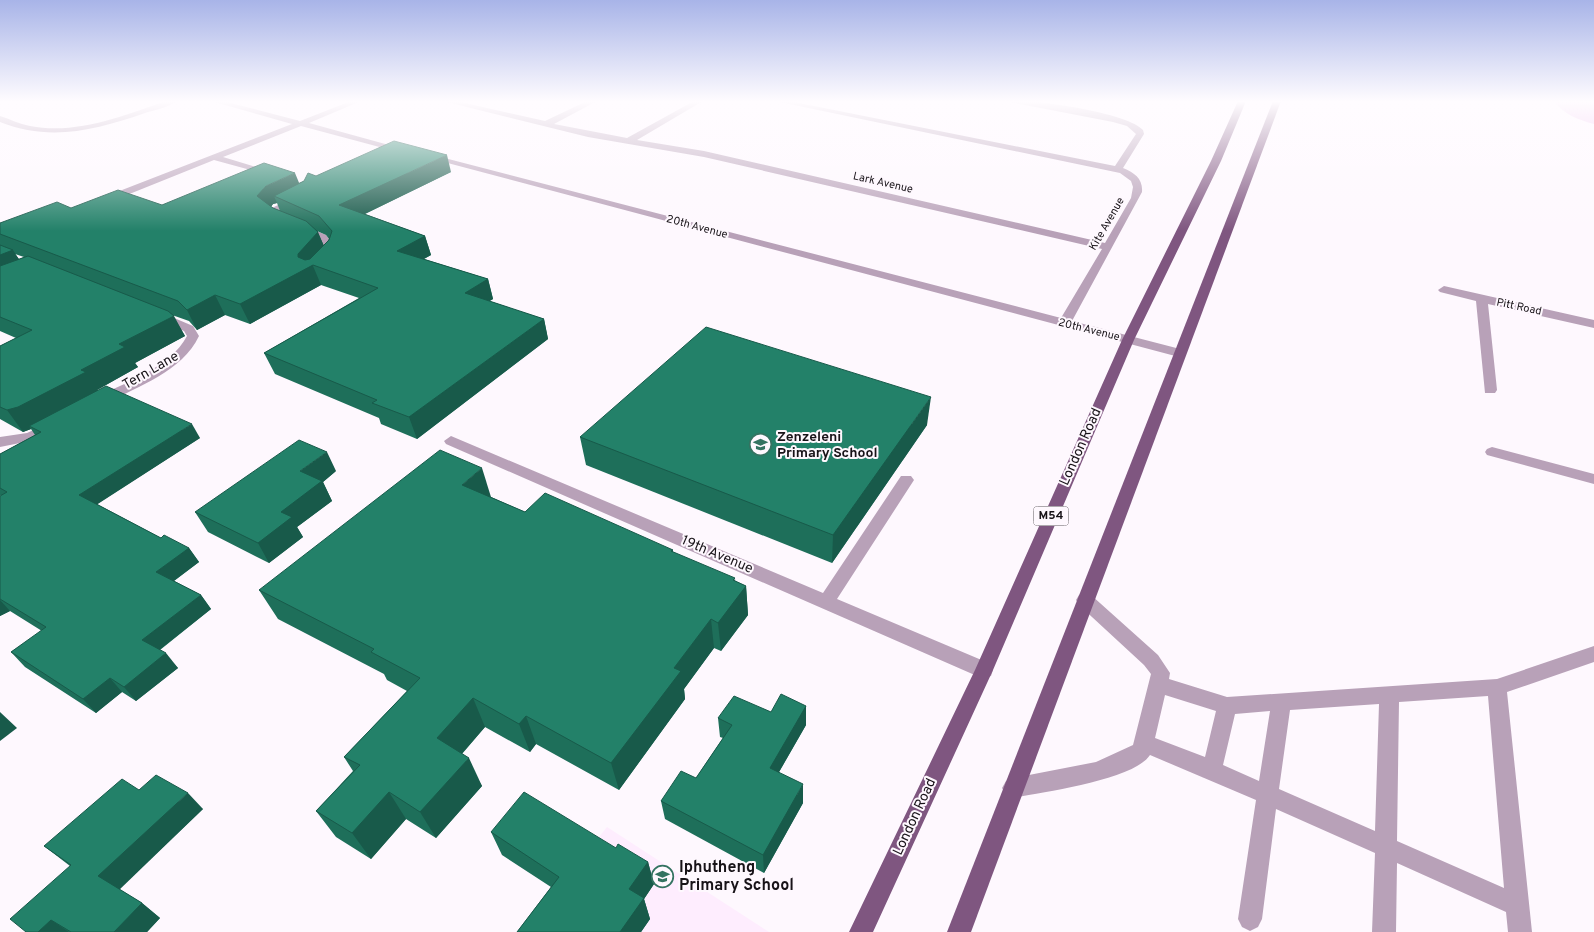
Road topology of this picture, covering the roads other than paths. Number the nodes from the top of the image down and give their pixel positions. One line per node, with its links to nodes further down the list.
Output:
1 (246, 144): 8 (street)
2 (378, 144): 18 (street, 20th Avenue)
3 (648, 144): 13 (street, Lark Avenue)
4 (996, 144): 9 (street)
5 (1133, 144): 9 (street)
6 (1223, 144): 20 (main road, London Road / M54)
7 (1260, 144): 21 (main road)
8 (214, 157): 10 (street); 12 (street)
9 (1118, 169): 13 (street, Kite Avenue)
10 (277, 177)
11 (307, 195): 14 (street)
12 (102, 202)
13 (1108, 247): 18 (street, Kite Avenue)
14 (324, 264)
15 (1444, 290): 16 (street, Pitt Road)
16 (1482, 299): 19 (street, Pitt Road); 22 (street)
17 (148, 312): 23 (street, Tern Lane)
18 (1064, 324): 20 (street, 20th Avenue)
19 (1594, 324)
20 (1128, 340): 21 (street, 20th Avenue); 33 (main road, London Road / M54)
21 (1179, 353): 30 (main road)
22 (1490, 390)
23 (90, 406)
24 (65, 419): 26 (street)
25 (451, 441): 31 (street, 19th Avenue)
26 (0, 442)
27 (1492, 452): 29 (street)
28 (906, 480): 31 (street)
29 (1594, 480)
30 (1085, 600): 34 (street); 41 (main road)
31 (826, 602): 33 (street, 19th Avenue)
32 (1594, 654): 35 (street)
33 (984, 670): 46 (main road, London Road / M54)
34 (1158, 684): 38 (street); 39 (street)
35 (1497, 687): 36 (street); 44 (street)
36 (1389, 695): 37 (street); 43 (street)
37 (1282, 702): 38 (street); 42 (street)
38 (1227, 706): 40 (street)
39 (1144, 742): 40 (street); 41 (street)
40 (1212, 770): 42 (street)
41 (1013, 788): 47 (main road)
42 (1268, 794): 43 (street); 45 (street)
43 (1385, 846): 44 (street); 48 (street)
44 (1517, 905): 49 (street)
45 (1250, 919)
46 (861, 932)
47 (959, 932)
48 (1384, 932)
49 (1520, 932)

